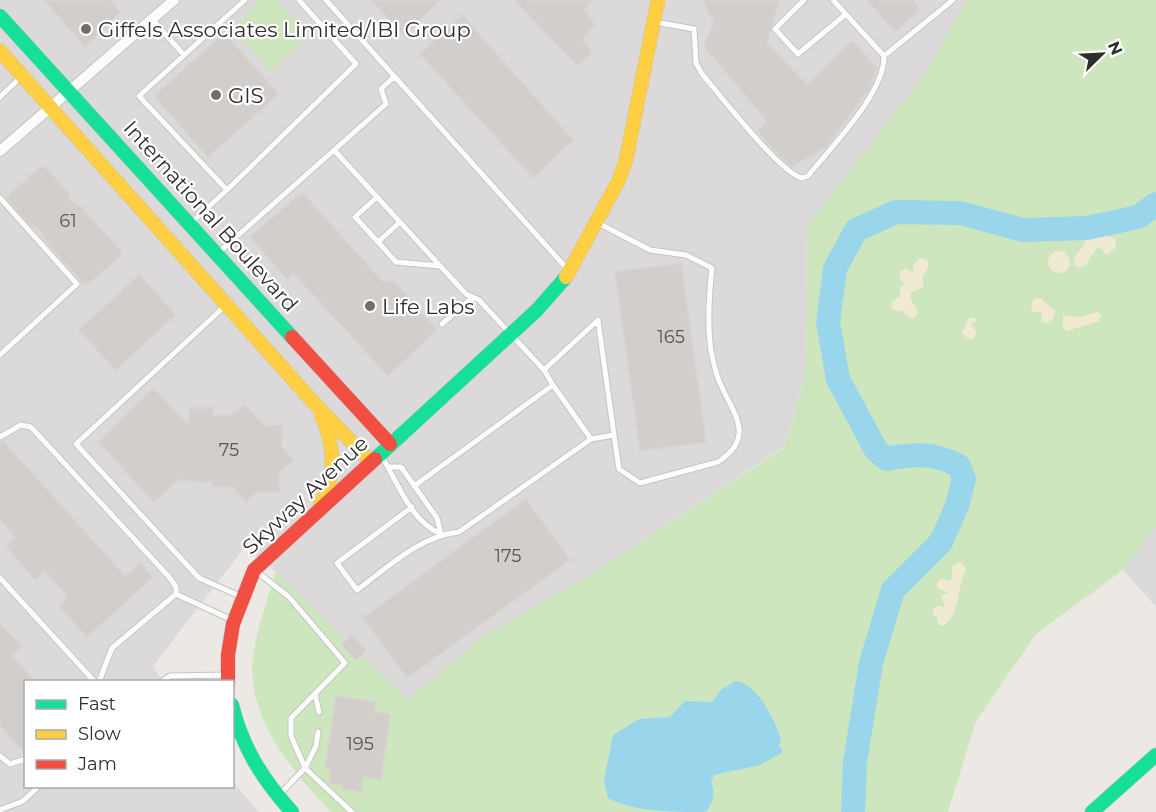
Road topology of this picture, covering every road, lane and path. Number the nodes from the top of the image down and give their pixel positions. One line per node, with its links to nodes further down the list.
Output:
1 (174, 0): 13 (street)
2 (244, 0): 16 (lane)
3 (299, 0): 25 (lane)
4 (326, 0): 19 (lane)
5 (658, 0): 14 (street, Skyway Avenue)
6 (804, 0): 11 (lane)
7 (833, 0): 11 (lane)
8 (940, 0): 10 (lane)
9 (953, 0): 10 (lane)
10 (945, 6): 17 (lane)
11 (846, 14): 17 (lane)
12 (0, 16): 20 (street, International Boulevard)
13 (152, 20): 16 (lane); 20 (street)
14 (654, 21): 17 (lane); 29 (street, Skyway Avenue)
15 (0, 51): 18 (street)
16 (184, 55): 25 (lane)
17 (884, 56)
18 (22, 76): 21 (lane); 22 (street)
19 (394, 77): 23 (lane); 34 (lane)
20 (68, 91): 22 (street); 30 (street, International Boulevard)
21 (1, 94)
22 (50, 107): 24 (street); 36 (street)
23 (334, 150): 26 (lane); 32 (lane)
24 (0, 151)
25 (227, 190): 30 (lane)
26 (377, 197): 28 (lane); 31 (lane)
27 (2, 203): 39 (lane)
28 (400, 222): 31 (lane); 33 (lane)
29 (598, 223): 34 (street, Skyway Avenue); 43 (lane)
30 (191, 224): 32 (street, International Boulevard)
31 (378, 242): 33 (lane)
32 (217, 254): 46 (street, International Boulevard)
33 (441, 266): 35 (lane)
34 (570, 272): 38 (street, Skyway Avenue)
35 (473, 297): 37 (lane); 38 (lane)
36 (226, 304): 42 (street); 55 (lane)
37 (442, 324)
38 (512, 335): 40 (lane); 46 (street, Skyway Avenue)
39 (0, 355)
40 (544, 370): 41 (lane); 43 (lane)
41 (553, 385): 45 (lane); 48 (lane)
42 (315, 404): 46 (street); 50 (street)
43 (614, 435): 45 (lane)
44 (0, 437): 54 (lane)
45 (591, 440): 51 (lane)
46 (380, 453): 47 (lane); 50 (street, Skyway Avenue)
47 (389, 467): 48 (lane); 49 (lane)
48 (414, 486): 51 (lane)
49 (412, 507): 51 (lane); 51 (lane)
50 (309, 519): 52 (street, Skyway Avenue)
51 (441, 534)
52 (254, 570): 55 (street, Skyway Avenue); 61 (lane)
53 (0, 578): 58 (lane)
54 (176, 594): 56 (lane); 59 (lane)
55 (240, 596): 56 (street, Skyway Avenue)
56 (234, 621): 57 (street, Skyway Avenue)
57 (228, 678): 60 (lane)
58 (94, 680)
59 (99, 680)
60 (163, 680)
61 (315, 694): 63 (lane); 68 (lane)
62 (234, 711): 70 (street)
63 (320, 712)
64 (318, 732): 68 (lane)
65 (1156, 755): 72 (street)
66 (0, 756): 67 (lane)
67 (24, 760)
68 (305, 768): 70 (lane); 76 (lane)
69 (37, 788): 71 (lane)
70 (277, 796): 75 (street)
71 (23, 801): 73 (lane); 74 (lane)
72 (1101, 809)
73 (0, 810)
74 (13, 812)
75 (292, 812)
76 (352, 812)

